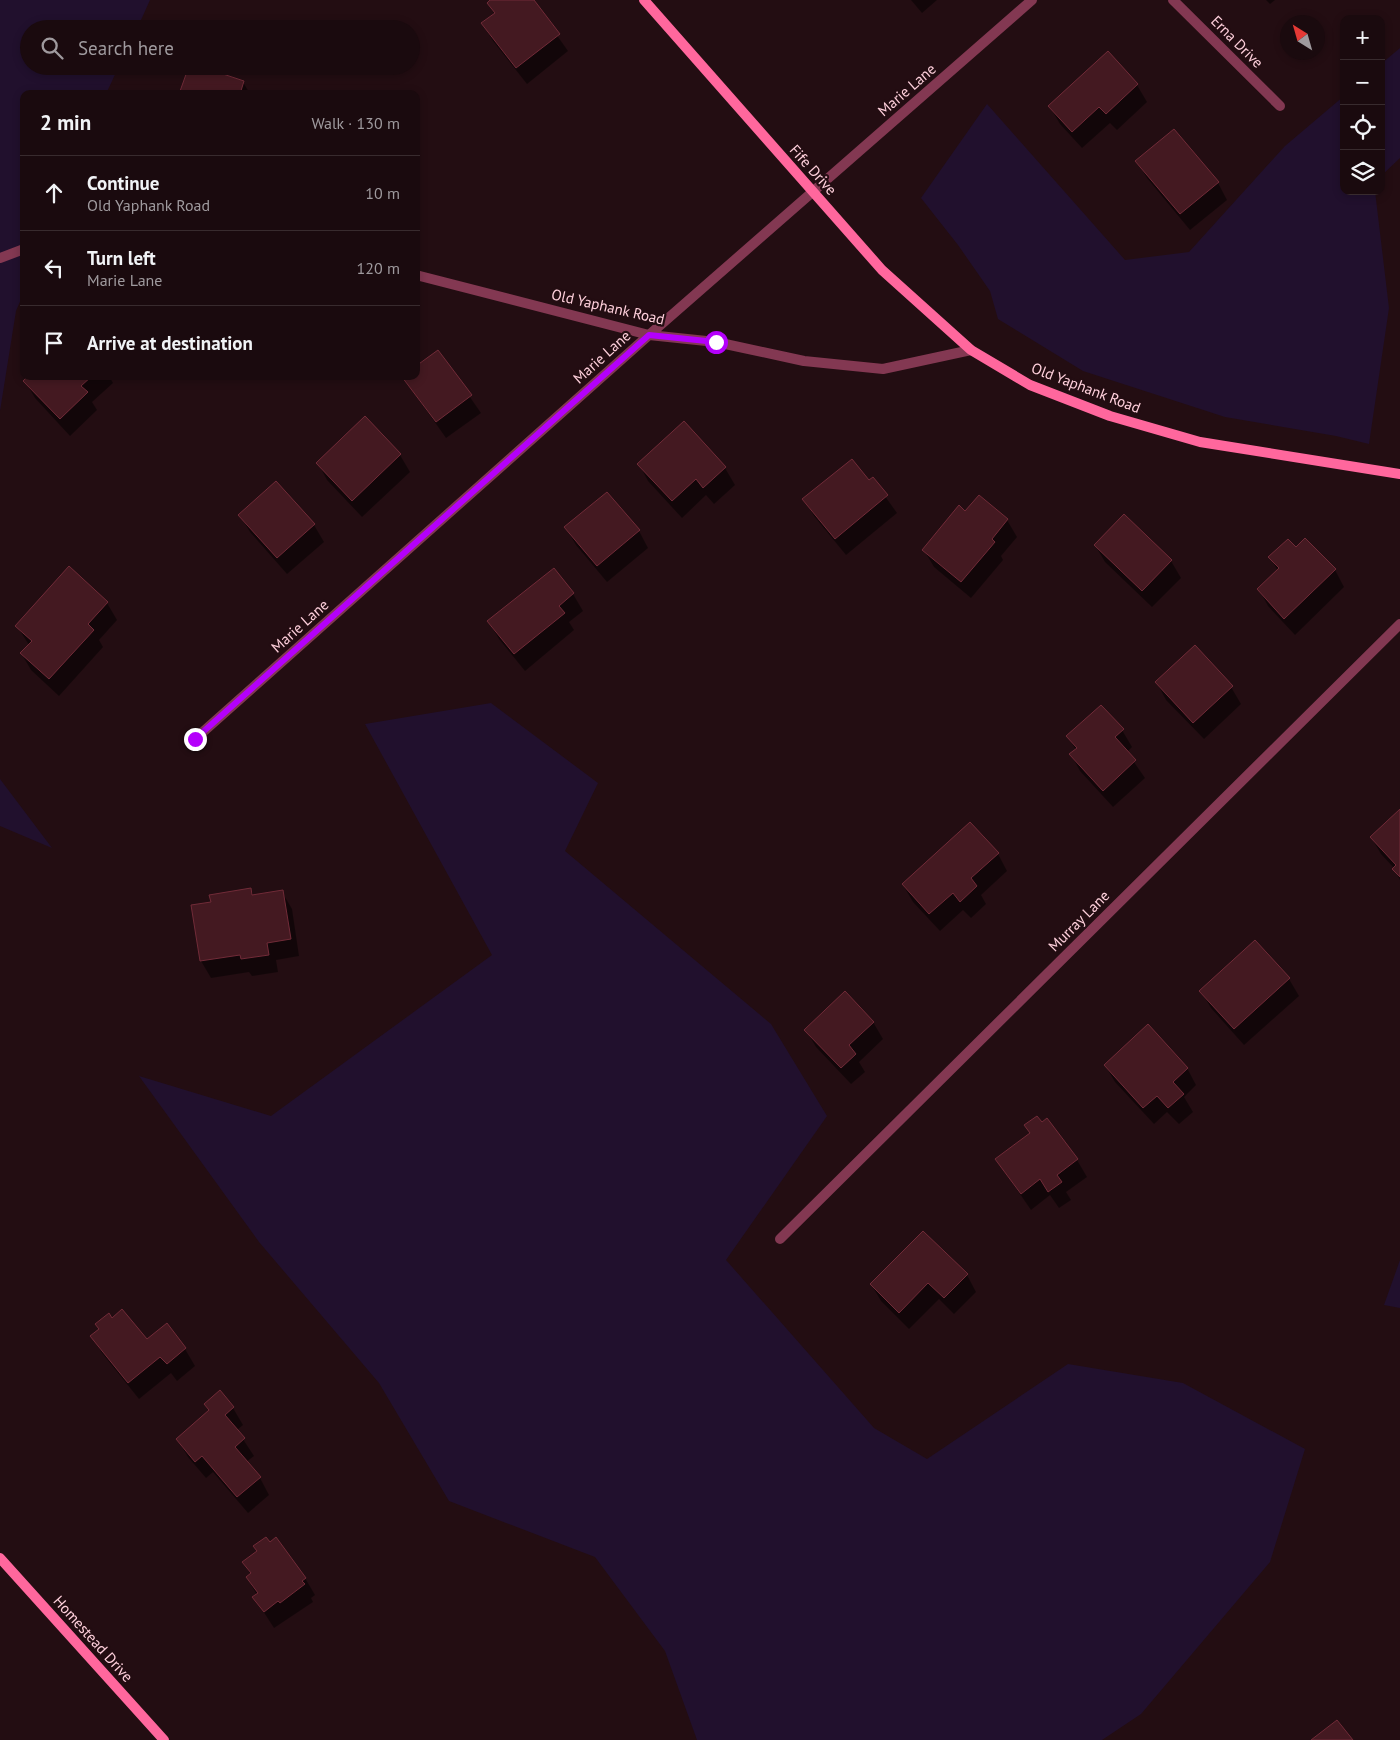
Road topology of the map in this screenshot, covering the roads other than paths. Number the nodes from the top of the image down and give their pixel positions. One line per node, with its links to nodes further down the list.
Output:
1 (644, 0): 5 (street, Fife Drive)
2 (1032, 0): 5 (street, Marie Lane)
3 (1173, 0): 4 (street, Erna Drive)
4 (1280, 106)
5 (813, 192): 9 (street, Marie Lane); 10 (street, Fife Drive)
6 (20, 250): 7 (street)
7 (0, 258)
8 (420, 276): 9 (street, Old Yaphank Road)
9 (649, 335): 10 (street, Old Yaphank Road); 13 (street, Marie Lane)
10 (972, 350): 11 (street, Old Yaphank Road)
11 (1400, 474)
12 (1400, 624): 14 (street, Murray Lane)
13 (195, 739)
14 (780, 1239)
15 (0, 1558): 16 (street, Homestead Drive)
16 (164, 1740)

